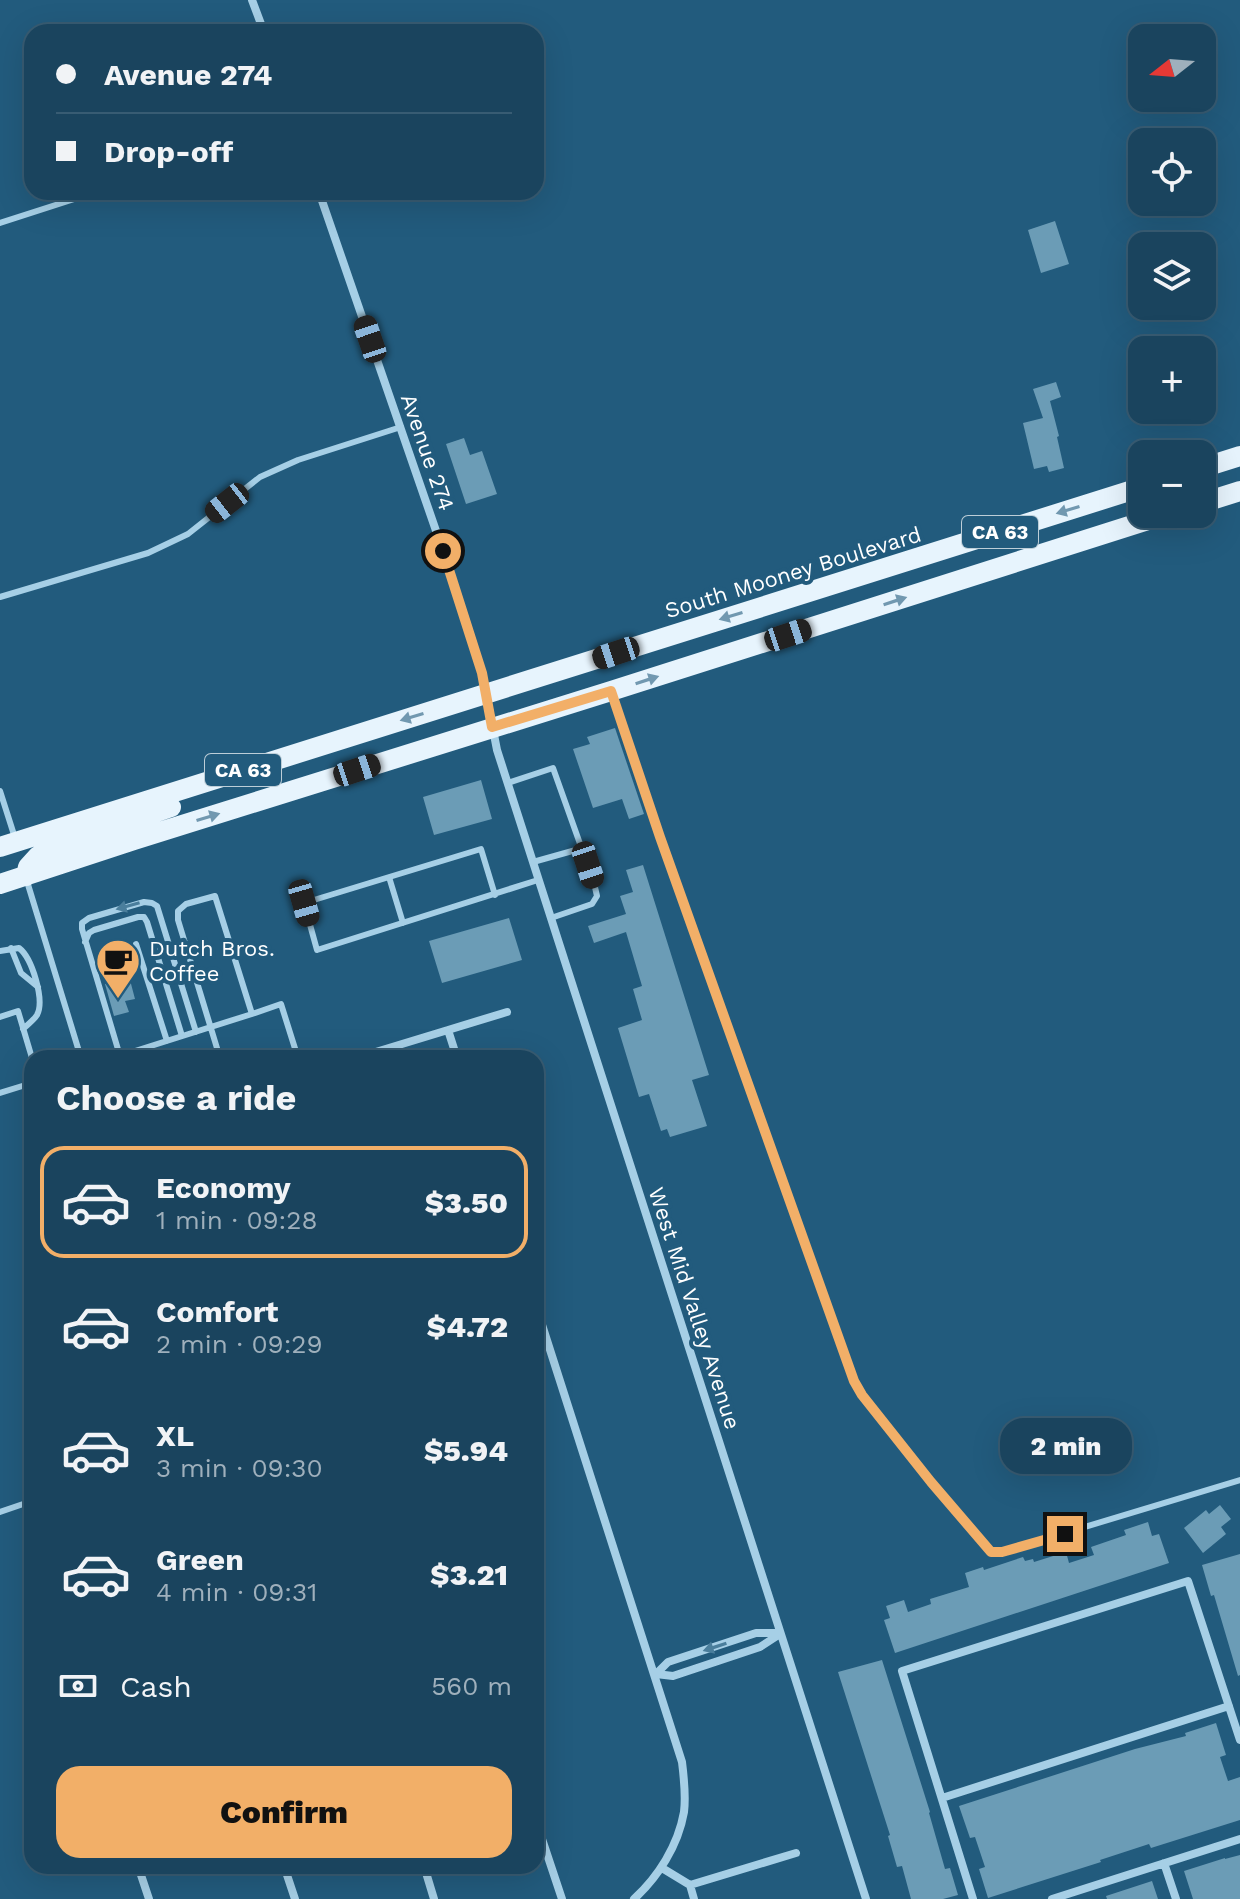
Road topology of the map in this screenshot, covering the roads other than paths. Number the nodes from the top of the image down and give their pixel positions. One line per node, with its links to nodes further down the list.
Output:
1 (252, 0): 2 (street)
2 (261, 24)
3 (71, 200): 5 (lane)
4 (322, 200): 6 (street, Avenue 274)
5 (0, 223)
6 (401, 427): 13 (lane); 15 (street, Avenue 274)
7 (1240, 456): 8 (main road)
8 (1216, 464)
9 (1128, 491): 15 (main road, South Mooney Boulevard / CA 63, one-way to 15)
10 (1240, 491): 11 (main road)
11 (1216, 499)
12 (1128, 526): 14 (main road, CA 63, one-way to 12)
13 (0, 597)
14 (611, 691): 16 (main road, CA 63); 56 (lane)
15 (486, 694): 16 (street, Avenue 274); 17 (main road, South Mooney Boulevard / CA 63, one-way to 17)
16 (492, 727): 18 (street, West Mid Valley Avenue); 24 (main road, CA 63, one-way to 16)
17 (241, 771): 20 (main road, South Mooney Boulevard / CA 63); 24 (main road)
18 (508, 783): 21 (lane); 23 (street, West Mid Valley Avenue)
19 (0, 791): 20 (lane)
20 (8, 844): 22 (main road)
21 (583, 848): 23 (lane); 29 (lane)
22 (0, 860)
23 (533, 862): 26 (street, West Mid Valley Avenue)
24 (26, 876): 27 (main road, CA 63); 46 (lane)
25 (389, 877): 28 (lane); 30 (lane); 30 (lane)
26 (538, 880): 28 (lane); 29 (street, West Mid Valley Avenue)
27 (0, 884)
28 (495, 895): 30 (lane)
29 (551, 918): 59 (street, West Mid Valley Avenue)
30 (403, 923)
31 (85, 943): 42 (lane, one-way to 31); 43 (lane); 47 (lane)
32 (136, 944): 44 (lane)
33 (11, 948): 34 (lane); 35 (lane); 35 (lane)
34 (0, 951)
35 (38, 987): 40 (lane)
36 (507, 1012): 41 (street)
37 (252, 1014): 39 (lane); 39 (lane); 50 (lane)
38 (0, 1017): 40 (lane)
39 (210, 1027): 42 (lane); 49 (lane)
40 (23, 1029): 45 (lane)
41 (448, 1030): 51 (street); 52 (street)
42 (196, 1032): 43 (lane)
43 (182, 1036): 44 (lane)
44 (167, 1041): 48 (lane)
45 (30, 1050)
46 (79, 1050)
47 (114, 1050)
48 (138, 1050)
49 (217, 1050)
50 (295, 1050)
51 (382, 1050)
52 (454, 1050)
53 (24, 1086): 54 (lane)
54 (0, 1093)
55 (544, 1331): 60 (street)
56 (1240, 1480)
57 (24, 1504): 58 (lane)
58 (0, 1512)
59 (780, 1633): 60 (street); 60 (street, one-way to 60); 79 (street, West Mid Valley Avenue)
60 (656, 1674): 68 (street)
61 (1229, 1706): 62 (street); 63 (street); 63 (street)
62 (1240, 1740)
63 (942, 1798): 80 (street)
64 (1240, 1839): 67 (street)
65 (544, 1845): 76 (street)
66 (796, 1853): 72 (street)
67 (1164, 1863): 81 (street); 82 (street)
68 (662, 1868): 72 (street); 77 (street)
69 (141, 1874): 73 (street)
70 (287, 1874): 74 (street)
71 (426, 1874): 75 (street)
72 (690, 1885): 78 (street)
73 (149, 1899)
74 (295, 1899)
75 (434, 1899)
76 (562, 1899)
77 (634, 1899)
78 (694, 1899)
79 (866, 1899)
80 (973, 1899)
81 (1052, 1899)
82 (1176, 1899)

